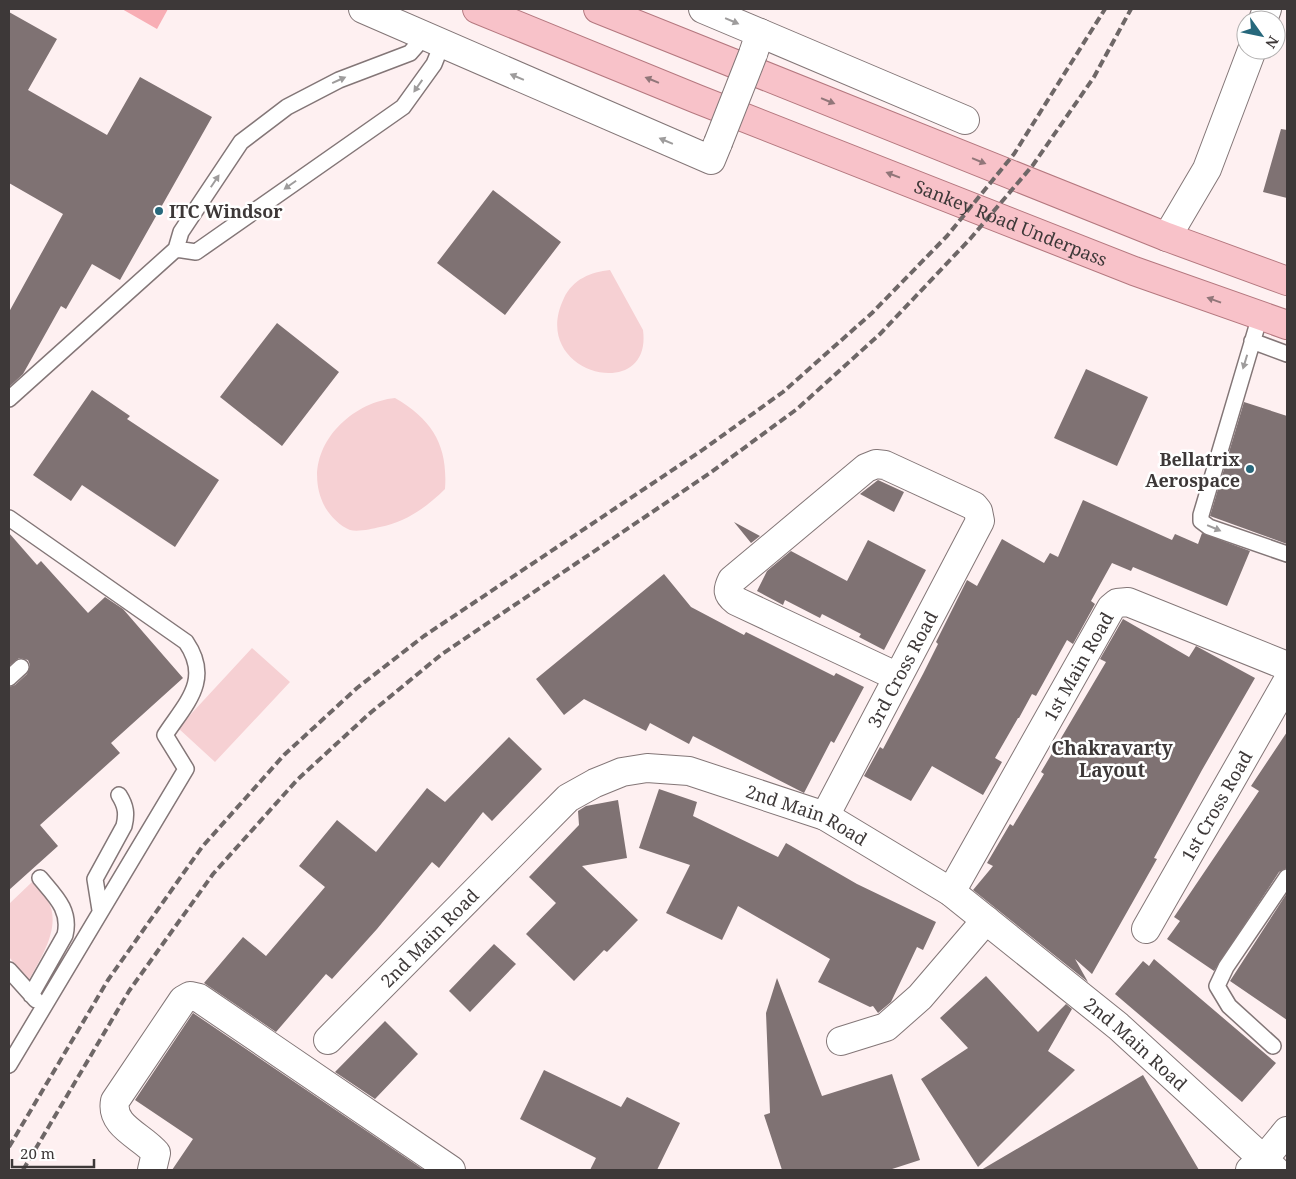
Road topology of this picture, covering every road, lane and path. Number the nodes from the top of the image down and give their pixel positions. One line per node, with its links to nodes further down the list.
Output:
1 (363, 9): 5 (street)
2 (477, 9): 12 (main road, Sankey Road Underpass, one-way to 2)
3 (598, 9): 9 (main road, one-way to 9)
4 (702, 9): 6 (street, one-way to 6)
5 (433, 41): 6 (street, one-way to 5, bridge); 10 (lane, one-way to 5); 10 (lane, one-way to 10)
6 (757, 43): 8 (street)
7 (1248, 60): 9 (street)
8 (965, 120)
9 (1167, 237): 11 (main road)
10 (176, 249): 16 (lane)
11 (1287, 281)
12 (1260, 316): 13 (main road, Sankey Road Underpass); 14 (lane)
13 (1287, 325)
14 (1252, 341): 15 (lane); 18 (lane, one-way to 18)
15 (1287, 354)
16 (9, 399)
17 (9, 518): 29 (lane)
18 (1287, 554)
19 (1287, 666): 28 (street, 1st Main Road)
20 (21, 667): 22 (lane)
21 (898, 677): 21 (street, 3rd Cross Road); 25 (street, 3rd Cross Road)
22 (9, 678)
23 (1287, 682): 31 (street, 1st Cross Road)
24 (119, 795): 29 (lane)
25 (826, 816): 28 (street, 2nd Main Road); 35 (street, 2nd Main Road)
26 (1287, 877): 37 (lane)
27 (40, 878): 33 (lane)
28 (951, 892): 30 (street, 2nd Main Road)
29 (100, 910): 34 (lane)
30 (986, 920): 36 (street); 40 (street, 2nd Main Road)
31 (1146, 929)
32 (9, 970): 33 (lane)
33 (31, 995): 34 (lane)
34 (44, 1009): 38 (lane)
35 (328, 1040)
36 (841, 1041)
37 (1273, 1046)
38 (9, 1064)
39 (1287, 1131): 40 (street)
40 (1263, 1167)
41 (152, 1170): 42 (street)
42 (451, 1170)

